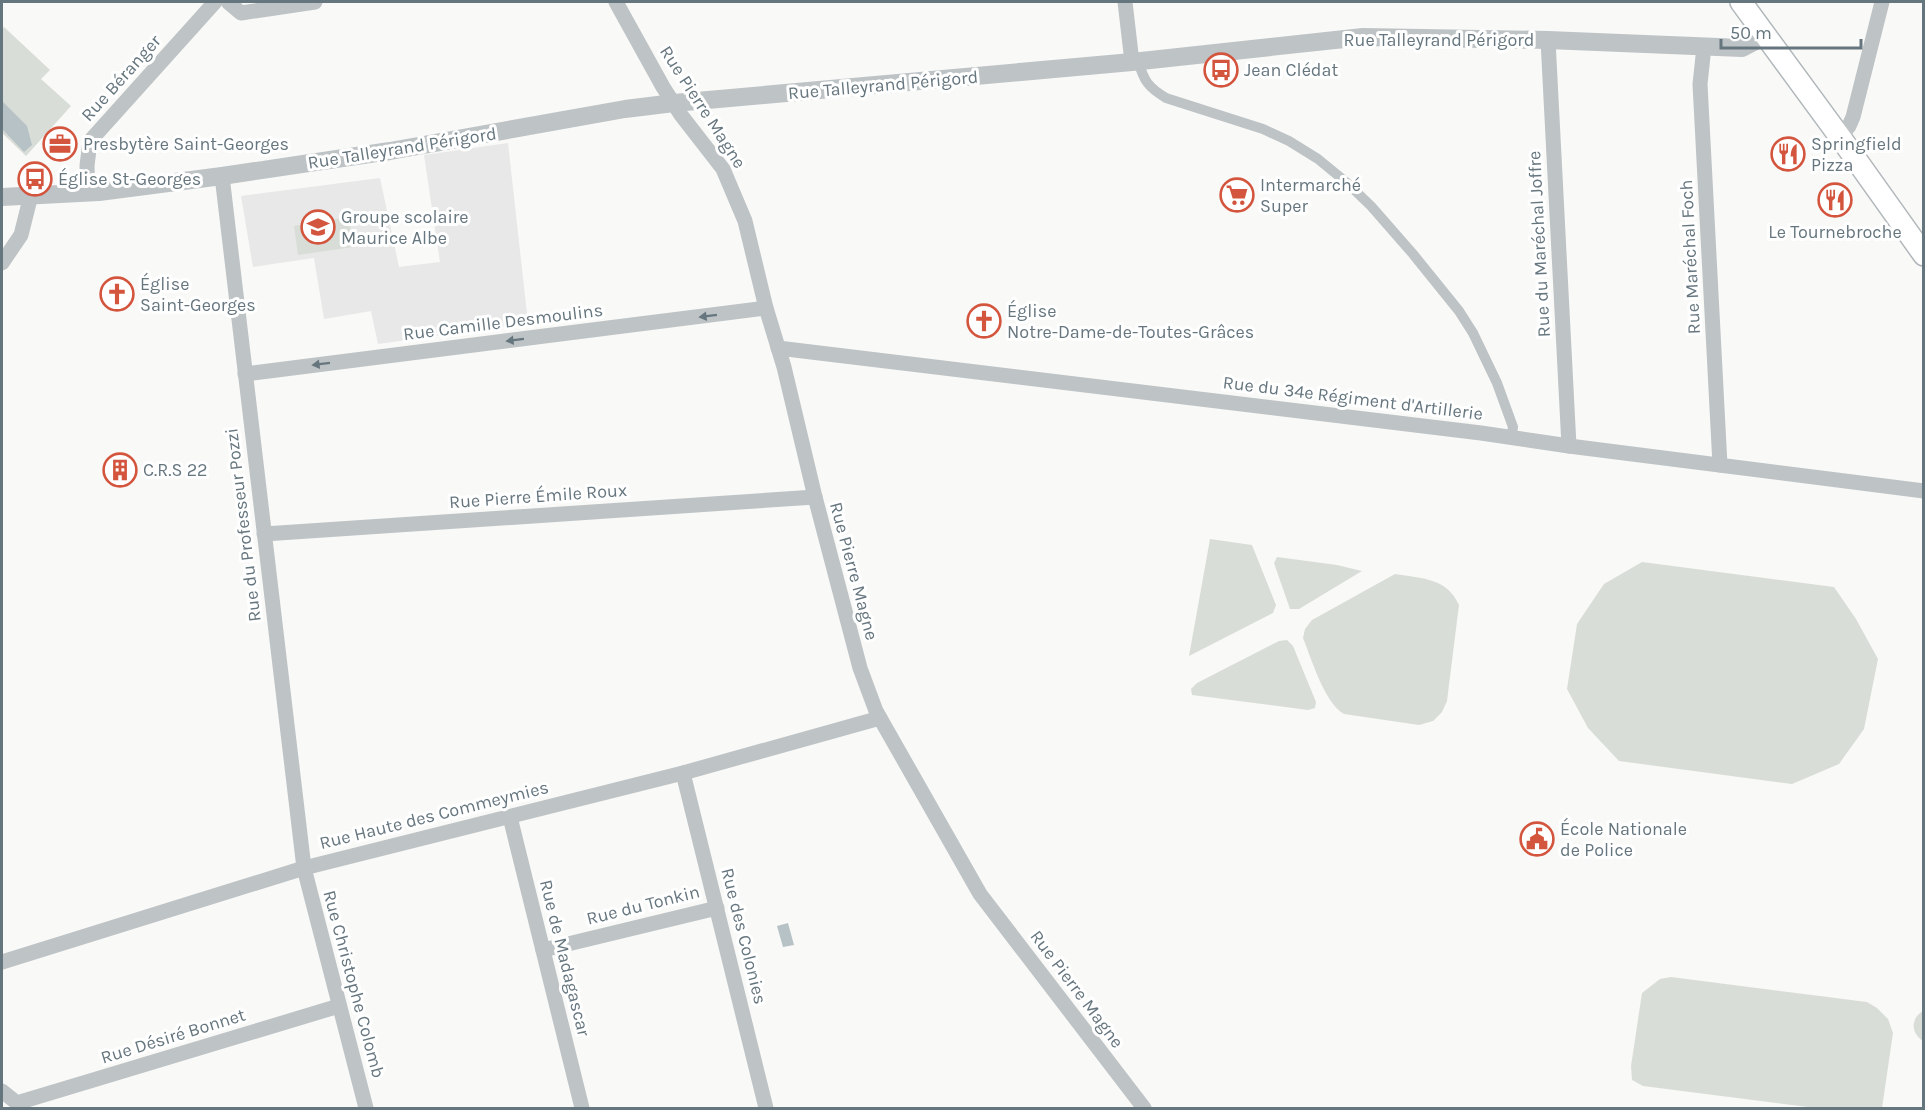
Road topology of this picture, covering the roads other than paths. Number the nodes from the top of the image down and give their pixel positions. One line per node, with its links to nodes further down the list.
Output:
1 (215, 2): 15 (street, Rue Béranger)
2 (228, 2): 3 (street)
3 (315, 2)
4 (616, 2): 12 (street, Rue Pierre Magne)
5 (1125, 2): 11 (street)
6 (1741, 2): 8 (main road)
7 (1882, 2): 13 (street)
8 (1767, 35): 10 (street, Rue Talleyrand Périgord); 13 (main road)
9 (1548, 40): 10 (street, Rue Talleyrand Périgord); 11 (street, Rue Talleyrand Périgord); 24 (street, Rue du Maréchal Joffre)
10 (1704, 47): 25 (street, Rue Maréchal Foch)
11 (1135, 62): 12 (street, Rue Talleyrand Périgord); 23 (street)
12 (674, 103): 14 (street, Rue Talleyrand Périgord); 20 (street, Rue Pierre Magne)
13 (1840, 136): 18 (main road)
14 (222, 176): 15 (street, Rue Talleyrand Périgord); 22 (street, Rue du Professeur Pozzi)
15 (88, 193): 16 (street, Rue Talleyrand Périgord)
16 (31, 195): 17 (street, Rue Talleyrand Périgord); 19 (street)
17 (2, 197)
18 (1923, 255)
19 (2, 262)
20 (766, 308): 21 (street, Rue Pierre Magne); 22 (street, Rue Camille Desmoulins, one-way to 22)
21 (778, 348): 23 (street, Rue du 34e Régiment d'Artillerie); 27 (street, Rue Pierre Magne)
22 (245, 374): 28 (street, Rue du Professeur Pozzi)
23 (1512, 438): 24 (street, Rue du 34e Régiment d'Artillerie)
24 (1569, 446): 25 (street, Rue du 34e Régiment d'Artillerie)
25 (1720, 465): 26 (street, Rue du 34e Régiment d'Artillerie)
26 (1923, 491)
27 (814, 497): 28 (street, Rue Pierre Émile Roux); 29 (street, Rue Pierre Magne)
28 (264, 534): 32 (street, Rue du Professeur Pozzi)
29 (880, 718): 30 (street, Rue Haute des Commeymies); 41 (street, Rue Pierre Magne)
30 (683, 773): 31 (street, Rue Haute des Commeymies); 33 (street, Rue des Colonies)
31 (510, 817): 32 (street, Rue Haute des Commeymies); 34 (street, Rue de Madagascar)
32 (304, 868): 35 (street, Rue Haute des Commeymies); 36 (street, Rue Christophe Colomb)
33 (717, 908): 34 (street, Rue du Tonkin); 40 (street, Rue des Colonies)
34 (543, 950): 39 (street, Rue de Madagascar)
35 (2, 962)
36 (339, 1006): 37 (street, Rue Désiré Bonnet); 38 (street, Rue Christophe Colomb)
37 (2, 1091)
38 (366, 1108)
39 (582, 1108)
40 (766, 1108)
41 (1144, 1108)

